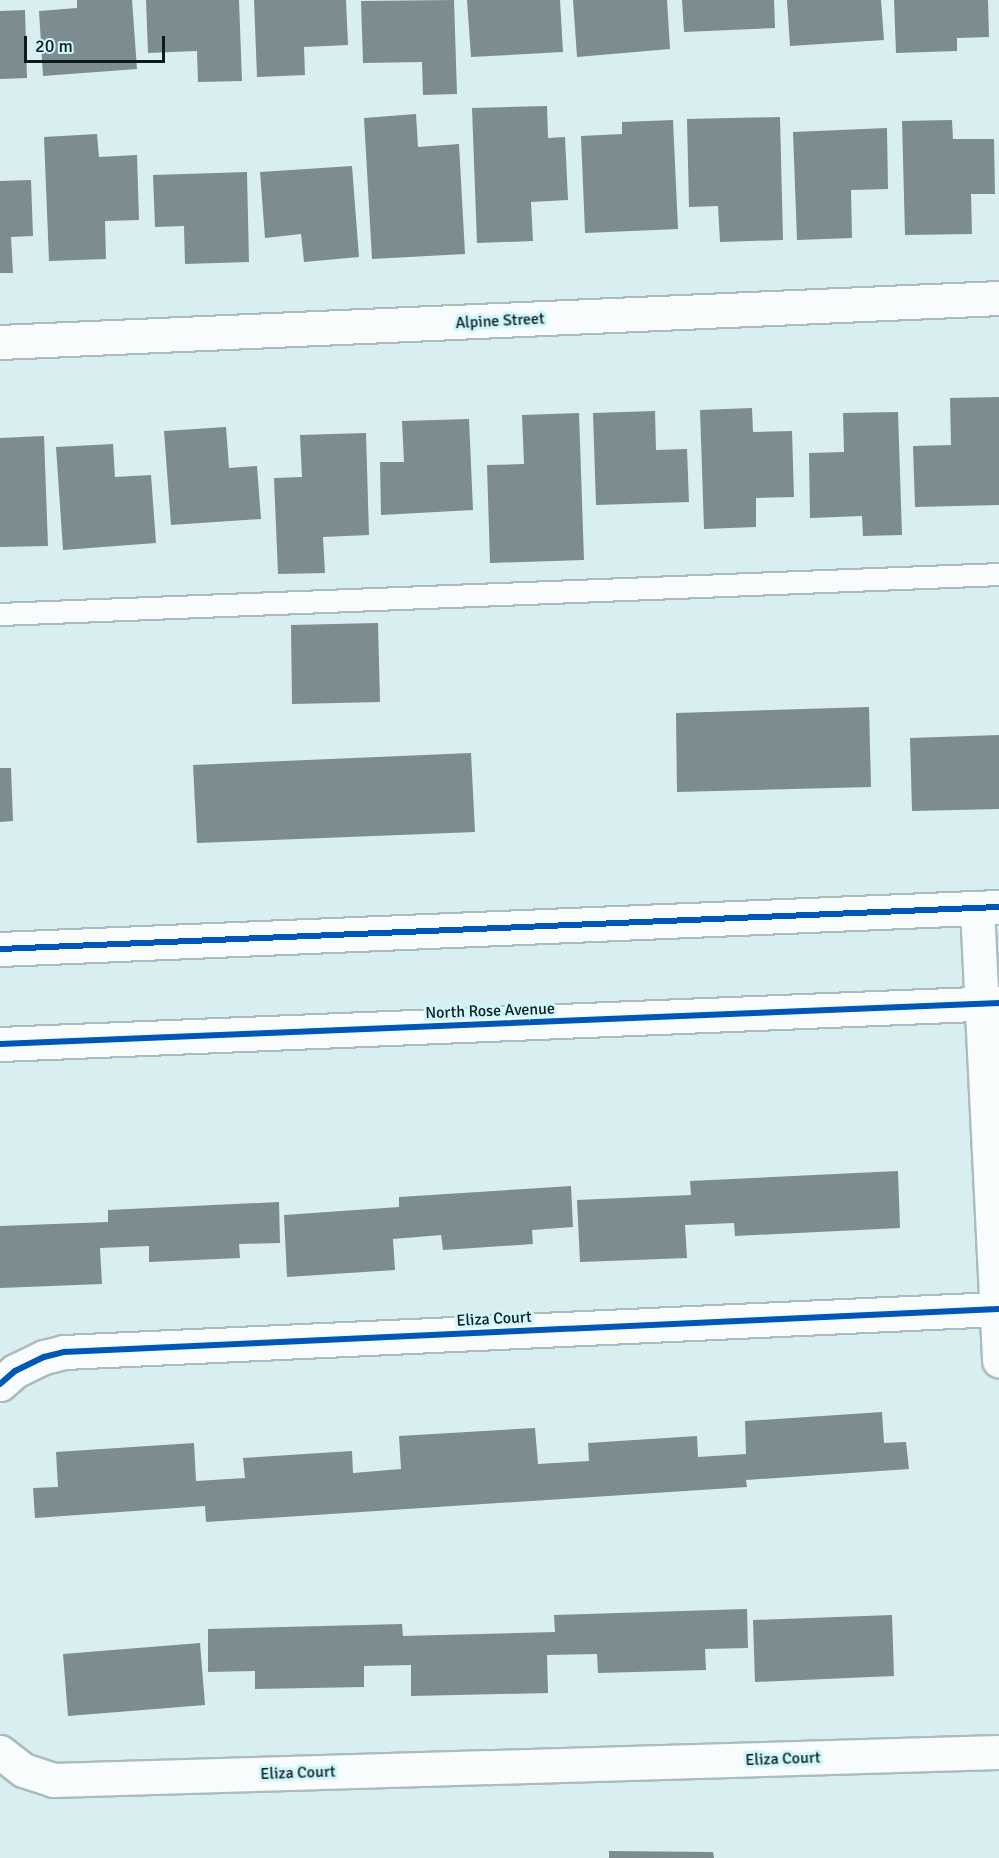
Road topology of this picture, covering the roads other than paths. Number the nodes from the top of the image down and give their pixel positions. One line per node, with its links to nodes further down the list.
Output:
1 (999, 298): 2 (street, Alpine Street)
2 (0, 342)
3 (999, 574): 4 (lane)
4 (0, 614)
5 (988, 907): 6 (street); 7 (street)
6 (0, 949)
7 (990, 1004): 8 (street, North Rose Avenue); 9 (street)
8 (0, 1044)
9 (998, 1309): 10 (street); 11 (street, Eliza Court)
10 (999, 1360)
11 (0, 1384)
12 (0, 1752): 13 (street, Eliza Court)
13 (999, 1752)

